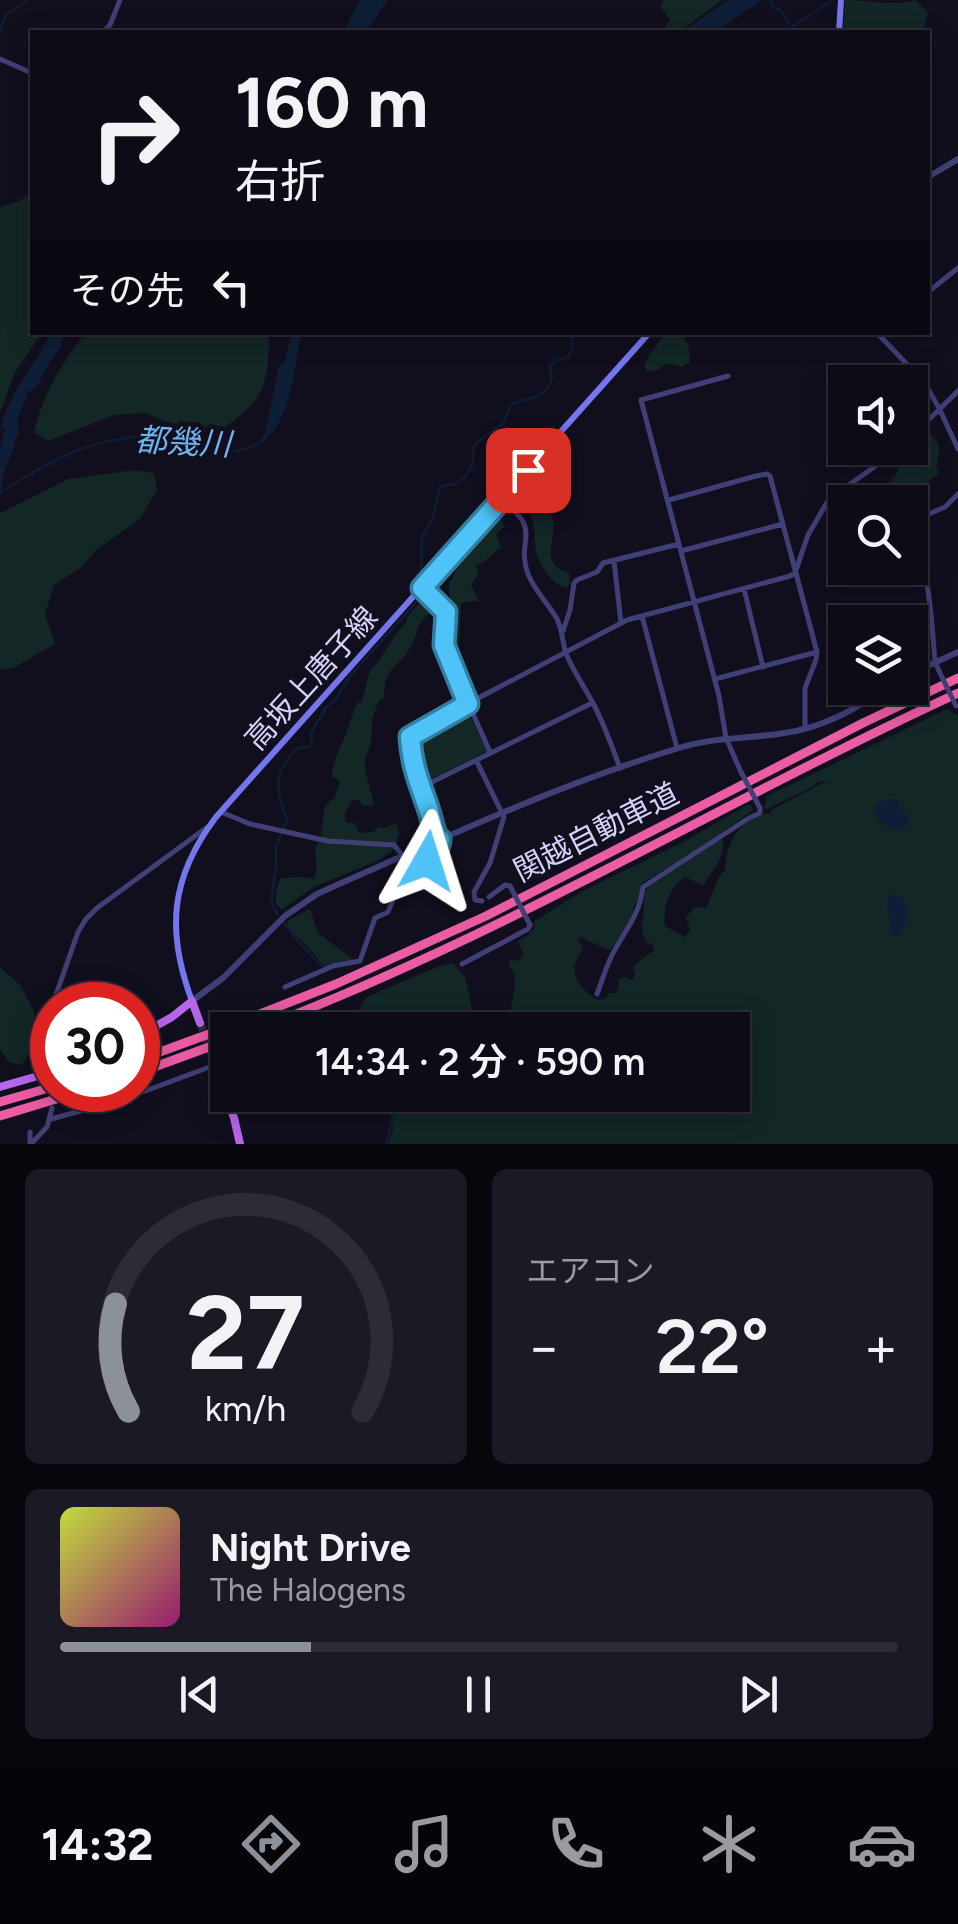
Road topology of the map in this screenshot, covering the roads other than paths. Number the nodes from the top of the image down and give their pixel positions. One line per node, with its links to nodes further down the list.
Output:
1 (120, 0): 3 (street)
2 (841, 0): 4 (main road)
3 (104, 30)
4 (838, 30)
5 (0, 59): 6 (street)
6 (30, 72)
7 (958, 159): 8 (street)
8 (930, 175)
9 (958, 268): 10 (street)
10 (930, 290)
11 (647, 335): 20 (main road, 高坂上唐子線)
12 (879, 335): 15 (street)
13 (728, 376): 21 (street)
14 (958, 391): 15 (street)
15 (940, 408): 16 (street); 17 (street)
16 (928, 420)
17 (958, 449)
18 (877, 465): 26 (street)
19 (958, 494): 22 (street)
20 (500, 501): 28 (main road, 高坂上唐子線); 33 (street)
21 (668, 501): 23 (street); 24 (street)
22 (928, 514)
23 (782, 524): 24 (street); 26 (street)
24 (680, 547): 25 (street); 30 (street)
25 (614, 561): 32 (street); 33 (street)
26 (795, 573): 29 (street); 35 (street)
27 (928, 584): 37 (street)
28 (422, 588): 44 (street); 54 (main road, 高坂上唐子線)
29 (744, 589): 30 (street); 39 (street)
30 (694, 602): 31 (street); 41 (street)
31 (642, 616): 32 (street); 49 (street)
32 (621, 623): 34 (street)
33 (562, 632): 34 (street)
34 (566, 652): 43 (street); 44 (street)
35 (816, 652): 39 (street); 47 (street)
36 (958, 652): 37 (street)
37 (935, 661): 38 (street); 46 (street, bridge)
38 (928, 665)
39 (763, 667): 41 (street)
40 (958, 678): 68 (highway, 関越自動車道)
41 (715, 680): 48 (street)
42 (958, 693): 64 (highway, 関越自動車道)
43 (593, 703): 50 (street); 52 (street)
44 (468, 704): 50 (street); 53 (street)
45 (859, 705): 47 (street)
46 (957, 708)
47 (804, 729): 48 (street)
48 (726, 738): 49 (street); 62 (street, bridge)
49 (677, 748): 52 (street)
50 (490, 752): 51 (street)
51 (476, 760): 53 (street); 55 (street)
52 (620, 768): 55 (street)
53 (420, 788): 57 (street)
54 (222, 812): 56 (main road, 高坂上唐子線); 58 (street)
55 (503, 812): 57 (street); 59 (street, bridge)
56 (209, 827): 60 (street); 63 (main road, 高坂上唐子線)
57 (439, 839): 58 (street); 61 (street)
58 (402, 856): 63 (street)
59 (462, 964)
60 (60, 982)
61 (285, 986)
62 (597, 994)
63 (192, 1001): 65 (main road); 66 (main road)
64 (299, 1012)
65 (160, 1024)
66 (200, 1024)
67 (210, 1046): 70 (highway)
68 (160, 1052)
69 (210, 1063): 79 (street)
70 (160, 1064)
71 (30, 1078): 72 (main road)
72 (0, 1086)
73 (30, 1093): 74 (highway)
74 (0, 1102)
75 (30, 1108): 78 (highway)
76 (52, 1112): 79 (street)
77 (230, 1112): 82 (main road)
78 (0, 1116)
79 (51, 1119): 81 (street)
80 (30, 1132): 81 (street)
81 (30, 1144)
82 (240, 1144)

